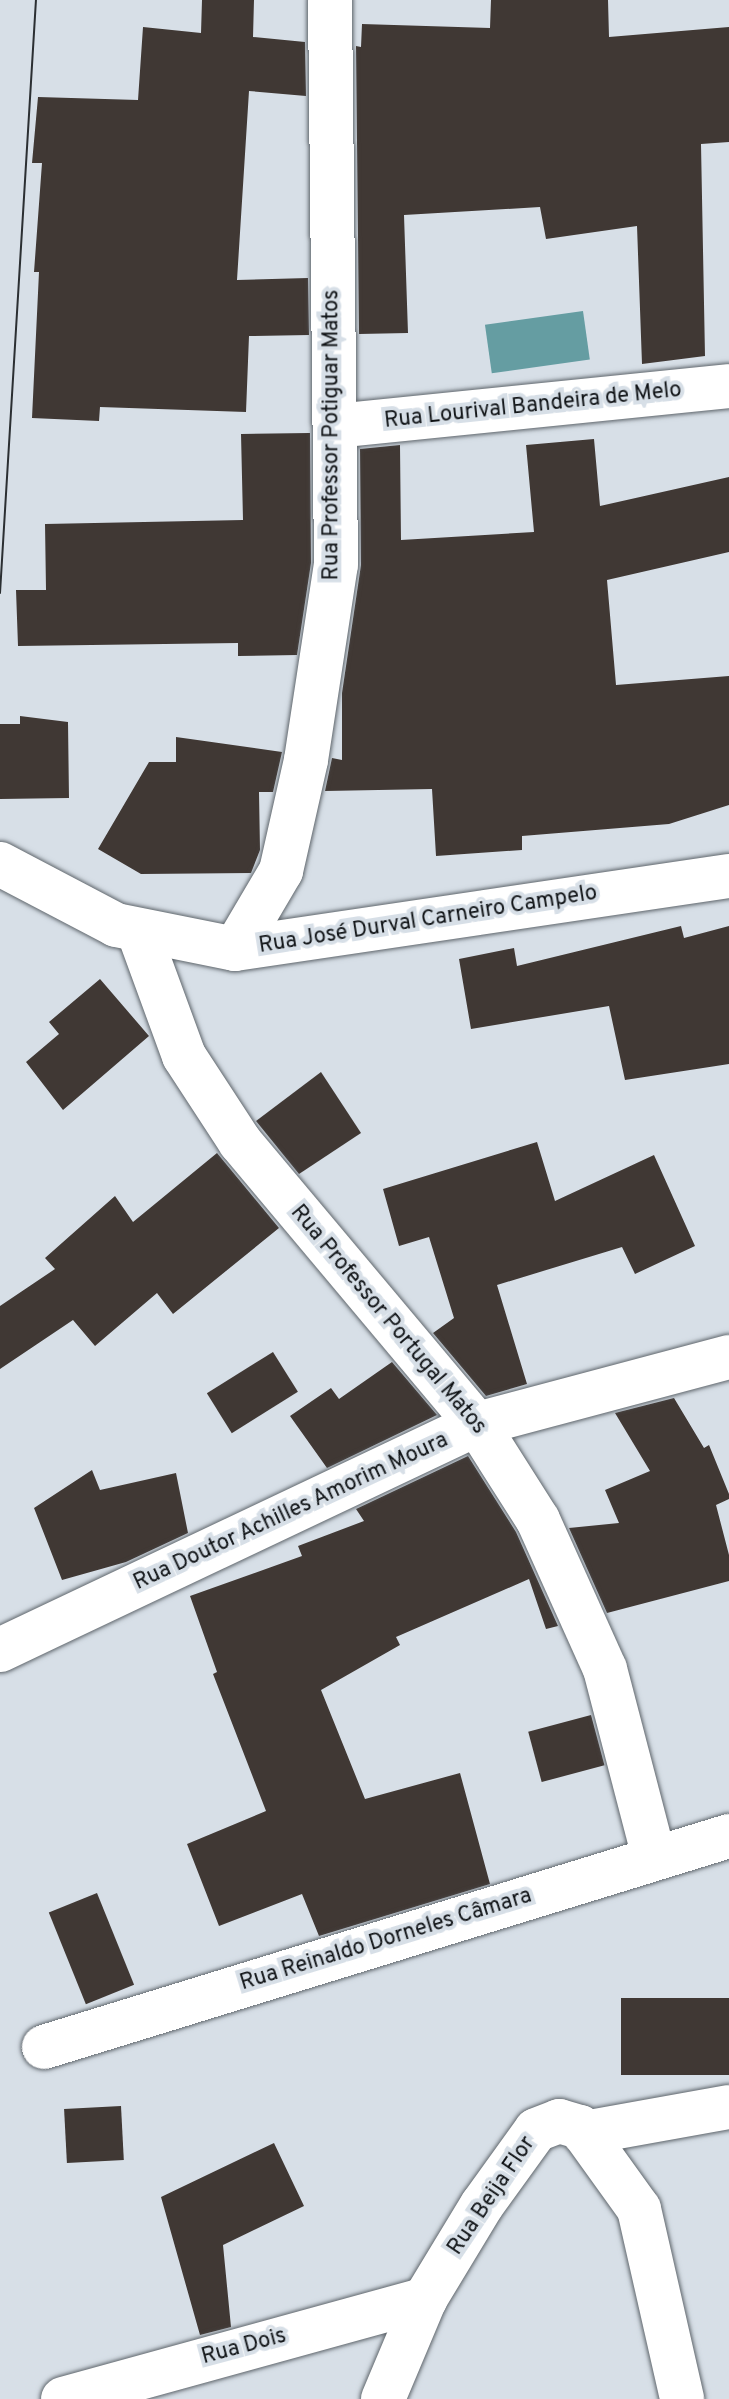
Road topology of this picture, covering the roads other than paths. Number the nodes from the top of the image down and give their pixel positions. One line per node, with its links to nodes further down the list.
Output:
1 (330, 0): 3 (street, Rua Professor Potiguar Matos)
2 (729, 386): 3 (street, Rua Lourival Bandeira de Melo)
3 (336, 426): 7 (street, Rua Professor Potiguar Matos)
4 (0, 864): 6 (street, Rua José Durval Carneiro Campelo)
5 (729, 876): 7 (street, Rua José Durval Carneiro Campelo)
6 (139, 933): 7 (street, Rua José Durval Carneiro Campelo); 9 (street, Rua Professor Portugal Matos)
7 (235, 949)
8 (729, 1357): 9 (street, Rua Doutor Achilles Amorim Moura)
9 (477, 1424): 10 (street, Rua Doutor Achilles Amorim Moura); 12 (street, Rua Professor Portugal Matos)
10 (0, 1650)
11 (729, 1836): 12 (street, Rua Reinaldo Dorneles Câmara)
12 (654, 1857): 13 (street, Rua Reinaldo Dorneles Câmara)
13 (44, 2047)
14 (729, 2107): 15 (street)
15 (584, 2133): 16 (street, Rua Beija Flor); 19 (street)
16 (425, 2299): 17 (street, Rua Dois); 18 (street, Rua Beija Flor)
17 (63, 2399)
18 (383, 2399)
19 (682, 2399)

